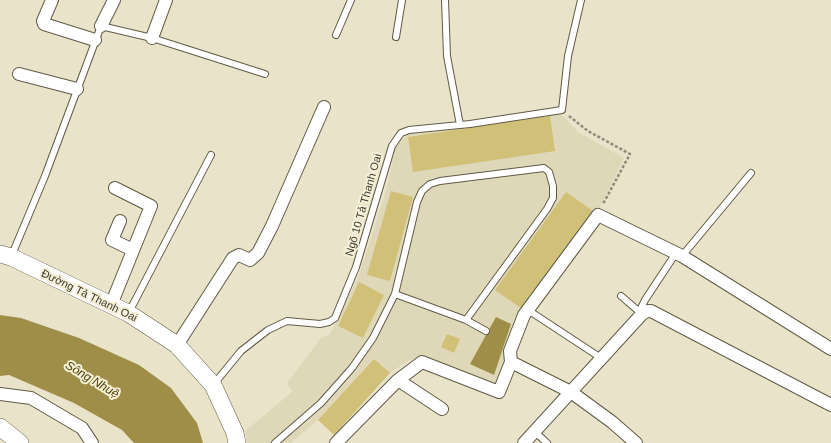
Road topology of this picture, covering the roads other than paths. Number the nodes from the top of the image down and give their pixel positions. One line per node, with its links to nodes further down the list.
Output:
1 (52, 0): 12 (street)
2 (114, 0): 8 (street)
3 (166, 0): 11 (street)
4 (351, 0): 9 (lane)
5 (402, 0): 10 (lane)
6 (445, 0): 17 (lane)
7 (581, 0): 17 (lane, Ngõ 10 Tả Thanh Oai)
8 (101, 26): 11 (lane); 12 (lane)
9 (336, 35)
10 (396, 37)
11 (152, 38): 14 (lane)
12 (95, 40): 15 (lane)
13 (20, 74): 15 (street)
14 (265, 74)
15 (77, 89): 24 (lane)
16 (324, 107): 33 (street)
17 (460, 125): 38 (lane, Ngõ 10 Tả Thanh Oai)
18 (210, 155): 29 (lane)
19 (751, 173): 23 (lane)
20 (115, 188): 22 (street)
21 (120, 221): 22 (street)
22 (134, 250): 27 (street)
23 (679, 254): 28 (street); 30 (lane); 34 (street)
24 (6, 256): 27 (street, Đường Tả Thanh Oai)
25 (395, 294): 31 (lane); 31 (lane); 49 (lane)
26 (621, 296): 30 (lane)
27 (111, 305): 29 (street, Đường Tả Thanh Oai)
28 (528, 310): 35 (lane); 36 (street)
29 (128, 313): 33 (street, Đường Tả Thanh Oai)
30 (642, 314): 35 (street); 41 (street)
31 (466, 320): 32 (lane)
32 (486, 331)
33 (177, 345): 38 (street, Đường Tả Thanh Oai)
34 (831, 349)
35 (601, 358): 39 (street)
36 (511, 362): 37 (street); 39 (street)
37 (398, 380): 42 (street); 45 (street)
38 (213, 385): 48 (street, Đường Tả Thanh Oai)
39 (571, 392): 44 (street); 52 (street)
40 (0, 394): 47 (street)
41 (831, 405)
42 (442, 409)
43 (0, 427): 46 (street)
44 (534, 432): 50 (street); 51 (lane)
45 (338, 442)
46 (19, 443)
47 (92, 443)
48 (236, 443)
49 (275, 443)
50 (524, 443)
51 (547, 443)
52 (636, 443)

